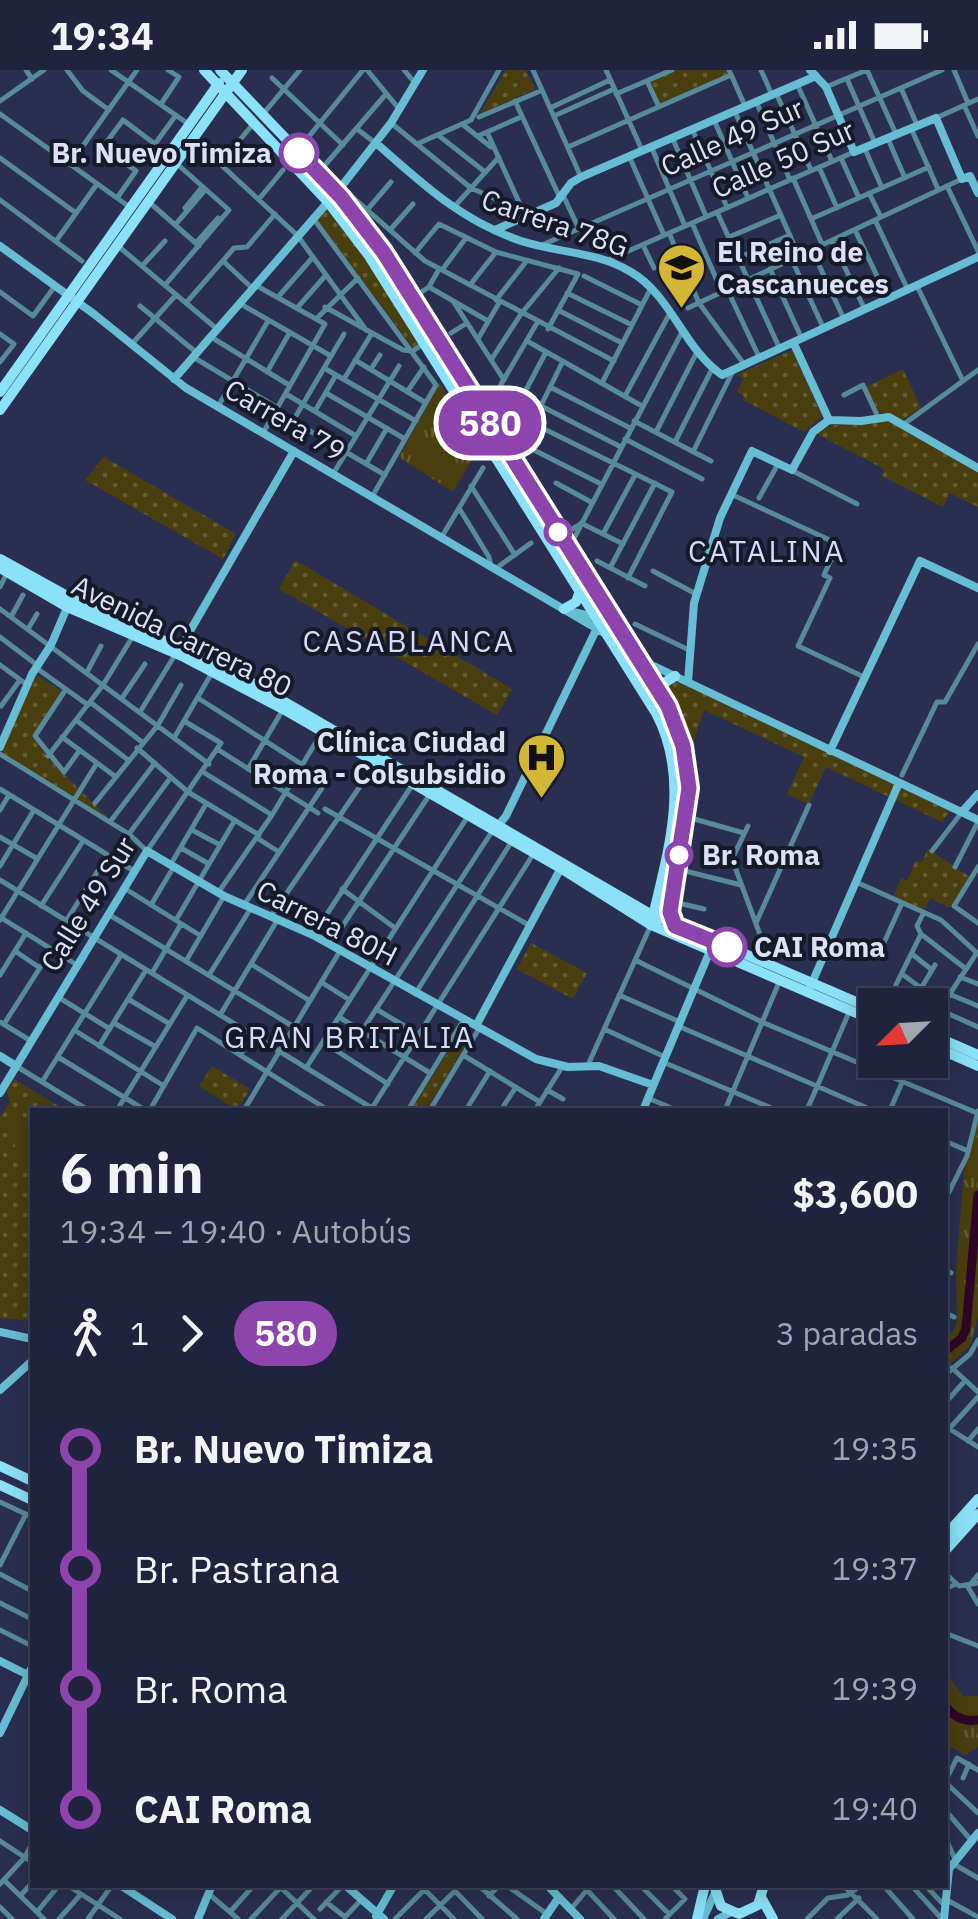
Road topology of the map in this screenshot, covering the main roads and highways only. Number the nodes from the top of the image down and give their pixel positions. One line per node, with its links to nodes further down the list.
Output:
1 (204, 70): 4 (main road)
2 (242, 70): 3 (main road)
3 (227, 75): 4 (main road); 15 (main road)
4 (221, 90): 5 (main road); 5 (main road); 10 (main road)
5 (73, 299): 6 (main road); 7 (main road)
6 (0, 392)
7 (0, 410)
8 (0, 559): 11 (main road, Avenida Carrera 80)
9 (4, 570): 11 (main road, Avenida Carrera 80)
10 (580, 591): 12 (main road); 21 (main road)
11 (69, 603): 13 (main road, Avenida Carrera 80); 13 (main road, Avenida Carrera 80)
12 (564, 609)
13 (178, 650): 16 (main road, Avenida Carrera 80); 16 (main road, Avenida Carrera 80)
14 (674, 676): 15 (main road)
15 (660, 693): 20 (main road)
16 (298, 713): 17 (main road, Avenida Carrera 80); 17 (main road, Avenida Carrera 80)
17 (377, 760): 18 (main road, Avenida Carrera 80); 18 (main road, Avenida Carrera 80)
18 (496, 827): 19 (main road, Avenida Carrera 80); 19 (main road, Avenida Carrera 80)
19 (562, 865): 21 (main road, Avenida Carrera 80)
20 (670, 903): 21 (main road); 22 (main road)
21 (655, 920): 22 (main road, Avenida Carrera 80); 23 (main road, Avenida Carrera 80)
22 (675, 926): 23 (main road, Avenida Carrera 80)
23 (810, 987): 24 (main road, Avenida Carrera 80); 25 (main road, Avenida Carrera 80)
24 (858, 1004)
25 (858, 1014)
26 (948, 1042): 28 (main road)
27 (948, 1054): 29 (main road)
28 (978, 1055)
29 (978, 1066)
30 (0, 1466): 31 (main road)
31 (30, 1480)
32 (0, 1485): 33 (main road)
33 (30, 1499)
34 (978, 1499): 36 (main road)
35 (978, 1514): 37 (main road)
36 (948, 1533)
37 (948, 1548)
38 (705, 1888): 43 (main road)
39 (764, 1888): 41 (main road)
40 (714, 1890): 42 (main road)
41 (762, 1899): 42 (main road); 44 (main road)
42 (739, 1915)
43 (700, 1919)
44 (773, 1919)

